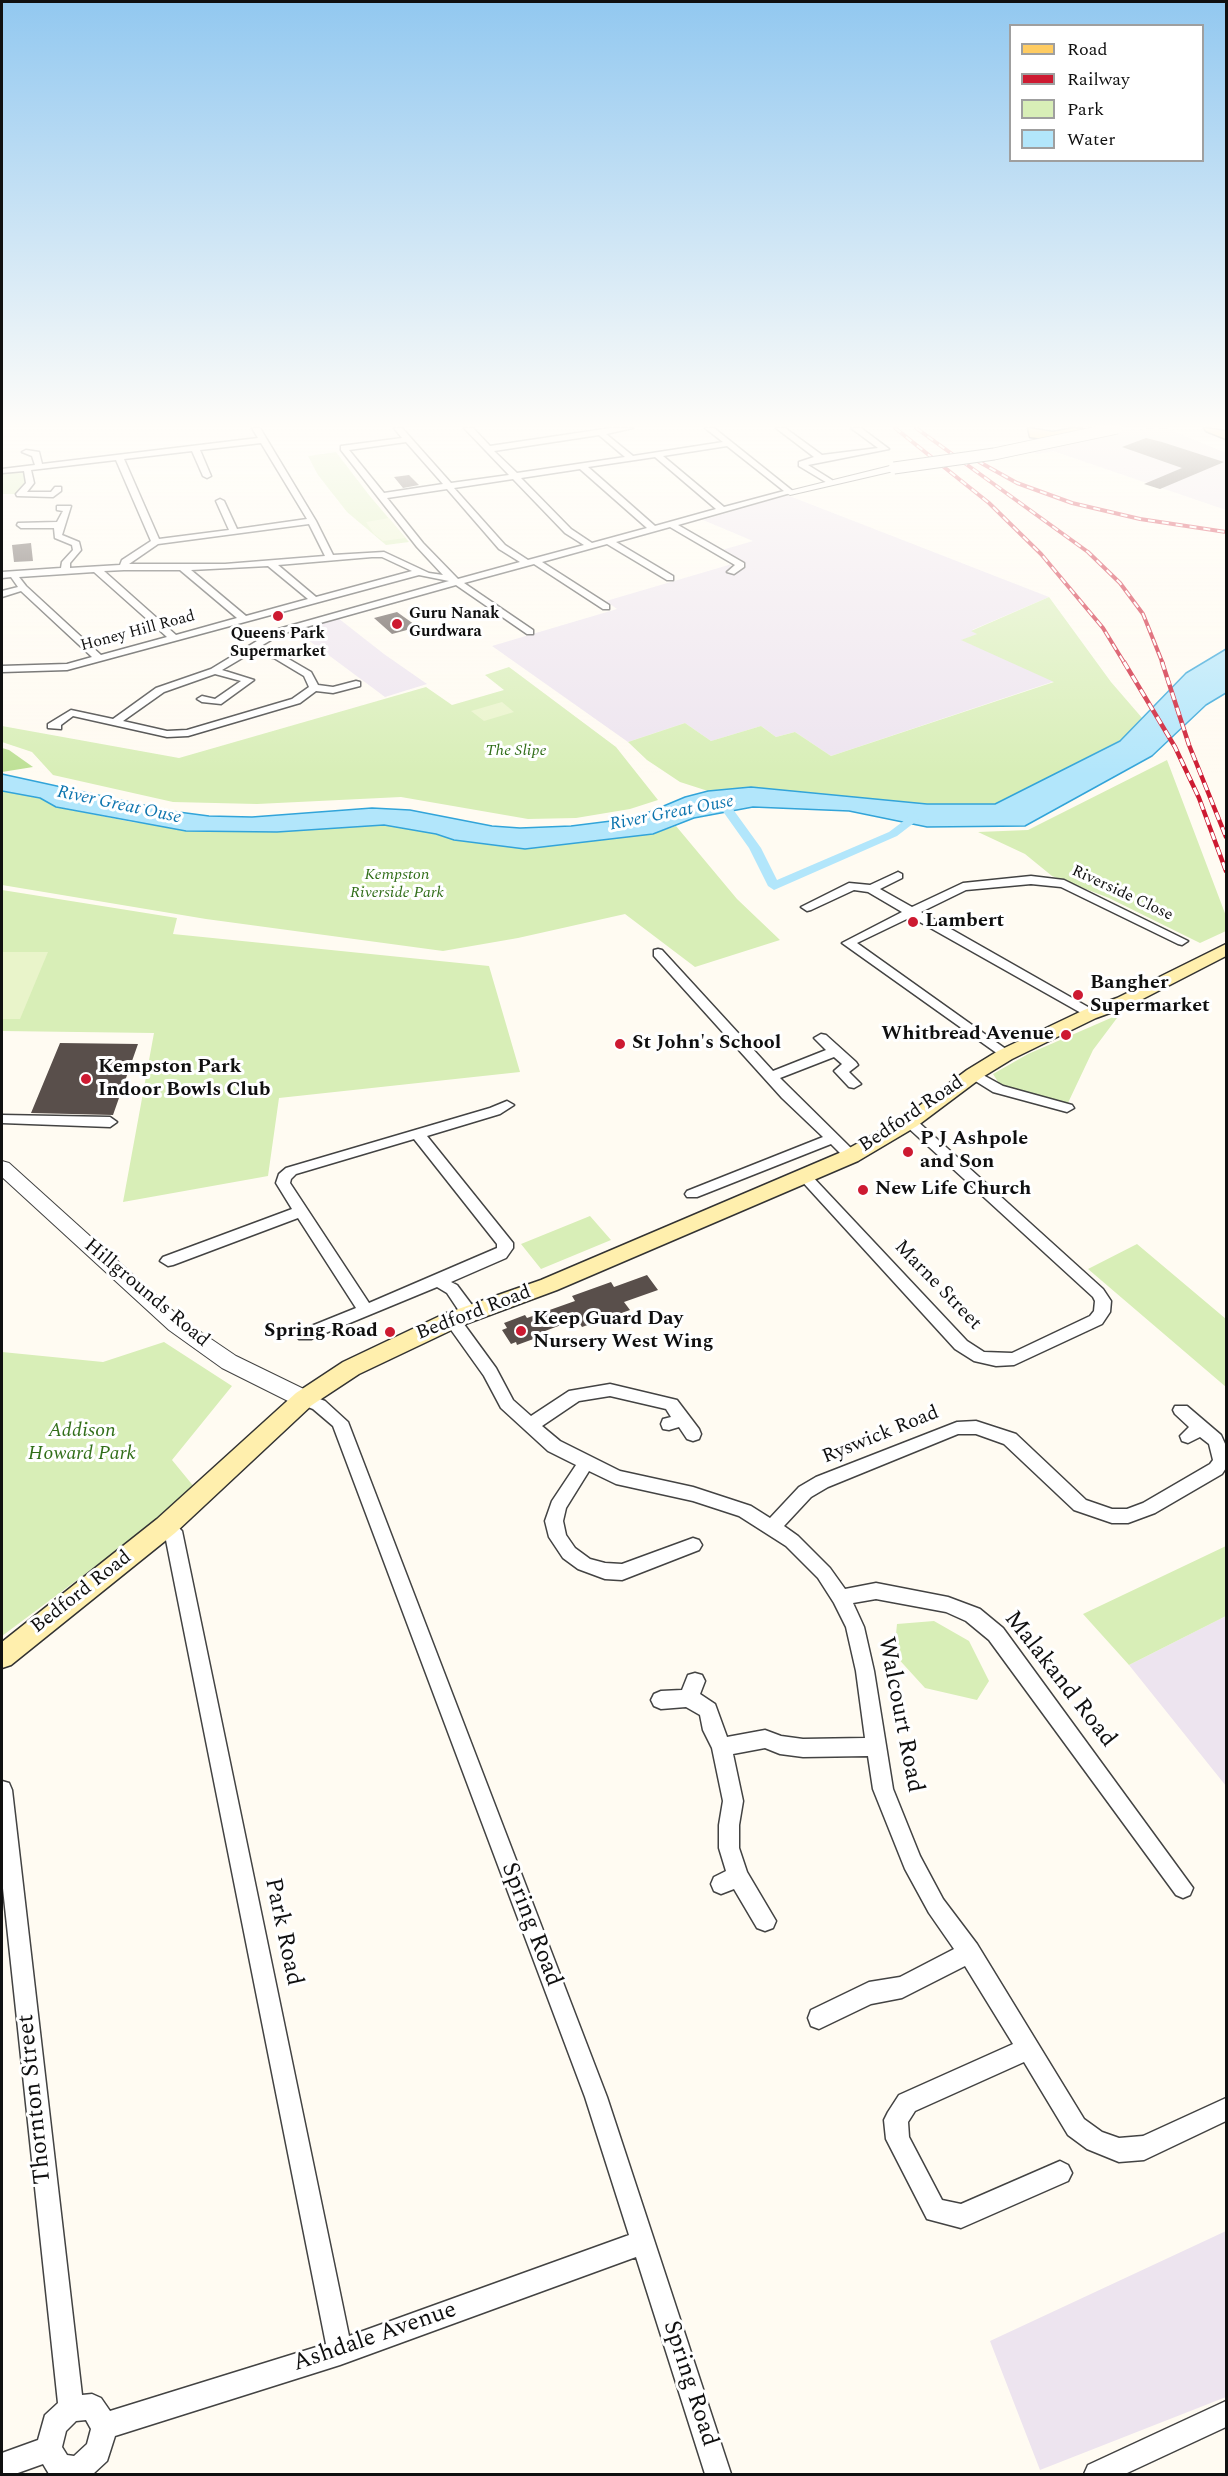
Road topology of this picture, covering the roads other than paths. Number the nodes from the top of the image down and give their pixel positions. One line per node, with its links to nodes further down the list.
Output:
1 (75, 544): 18 (street)
2 (154, 544): 16 (street)
3 (323, 544): 11 (street)
4 (421, 544): 15 (street)
5 (499, 544): 12 (street)
6 (587, 544): 10 (street)
7 (601, 544): 10 (street)
8 (611, 544): 23 (street)
9 (704, 544): 20 (street)
10 (591, 546): 12 (street)
11 (330, 557): 13 (street); 19 (street)
12 (531, 562): 24 (street); 28 (street)
13 (272, 564): 14 (street); 27 (street)
14 (182, 566): 16 (street); 29 (street)
15 (440, 566): 19 (street, Honey Hill Road); 24 (street)
16 (123, 567): 17 (street)
17 (95, 568): 18 (street); 31 (street)
18 (65, 570): 21 (street)
19 (418, 571): 24 (street); 27 (street, Honey Hill Road)
20 (731, 572)
21 (13, 574): 22 (street); 25 (street)
22 (2, 575)
23 (670, 578)
24 (453, 580): 30 (street); 32 (street)
25 (23, 588): 26 (street); 33 (street)
26 (2, 594)
27 (313, 599): 29 (street, Honey Hill Road)
28 (606, 607)
29 (244, 618): 31 (street, Honey Hill Road)
30 (530, 632)
31 (174, 638): 33 (street, Honey Hill Road)
32 (249, 651): 35 (street); 37 (street)
33 (99, 658): 34 (street, Honey Hill Road)
34 (2, 669)
35 (214, 670): 38 (street); 39 (street)
36 (356, 684): 37 (street)
37 (314, 688): 39 (street)
38 (202, 699)
39 (116, 723): 40 (street)
40 (57, 727)
41 (898, 876): 42 (street)
42 (871, 889): 43 (street); 44 (street)
43 (807, 907)
44 (909, 912): 45 (street, Riverside Close); 48 (street); 51 (street, Riverside Close)
45 (1182, 941)
46 (1227, 949): 48 (main road, Bedford Road)
47 (658, 953): 53 (street)
48 (1090, 1014): 51 (main road, Bedford Road)
49 (821, 1038): 50 (street)
50 (836, 1051): 53 (street); 54 (street)
51 (1005, 1055): 52 (main road, Bedford Road)
52 (974, 1074): 55 (street); 59 (main road, Bedford Road)
53 (771, 1077): 61 (street)
54 (854, 1084)
55 (1067, 1108)
56 (502, 1112): 60 (street)
57 (2, 1119): 58 (street)
58 (110, 1122)
59 (910, 1122): 62 (main road, Bedford Road); 64 (street, Marne Street)
60 (418, 1133): 66 (street); 68 (street)
61 (833, 1138): 62 (street, Bedford Road); 65 (street, Bedford Road)
62 (851, 1156): 64 (main road, Bedford Road)
63 (2, 1167): 72 (street, Hillgrounds Road)
64 (805, 1177): 70 (main road, Bedford Road)
65 (692, 1194)
66 (301, 1211): 67 (street); 69 (street)
67 (168, 1261)
68 (438, 1281): 69 (street); 70 (street, Walcourt Road)
69 (366, 1310): 71 (street)
70 (460, 1317): 72 (main road, Bedford Road); 74 (street, Walcourt Road)
71 (305, 1335)
72 (304, 1399): 77 (main road, Bedford Road); 93 (street, Spring Road)
73 (1180, 1410): 78 (street, Ryswick Road)
74 (529, 1426): 75 (street); 76 (street, Walcourt Road)
75 (693, 1434)
76 (585, 1463): 78 (street, Walcourt Road); 79 (street)
77 (166, 1526): 81 (main road, Bedford Road); 94 (street, Park Road)
78 (773, 1526): 80 (street, Walcourt Road)
79 (693, 1545)
80 (841, 1598): 84 (street, Walcourt Road); 86 (street, Malakand Road)
81 (2, 1656)
82 (661, 1700): 83 (street)
83 (722, 1747): 84 (street); 87 (street)
84 (875, 1747): 88 (street, Walcourt Road)
85 (2, 1790): 95 (street, Thornton Street)
86 (1183, 1888)
87 (765, 1921)
88 (969, 1952): 89 (street); 90 (street, Walcourt Road)
89 (819, 2018)
90 (1027, 2049): 91 (street, Walcourt Road); 92 (street)
91 (1227, 2109)
92 (1059, 2173)
93 (643, 2242): 94 (street, Ashdale Avenue); 101 (street, Spring Road)
94 (340, 2352): 97 (street, Ashdale Avenue)
95 (70, 2408): 97 (street); 98 (street)
96 (1227, 2414): 102 (street)
97 (105, 2426): 100 (street)
98 (49, 2449): 99 (street); 100 (street)
99 (2, 2466)
100 (78, 2472)
101 (718, 2475)
102 (1097, 2475)

